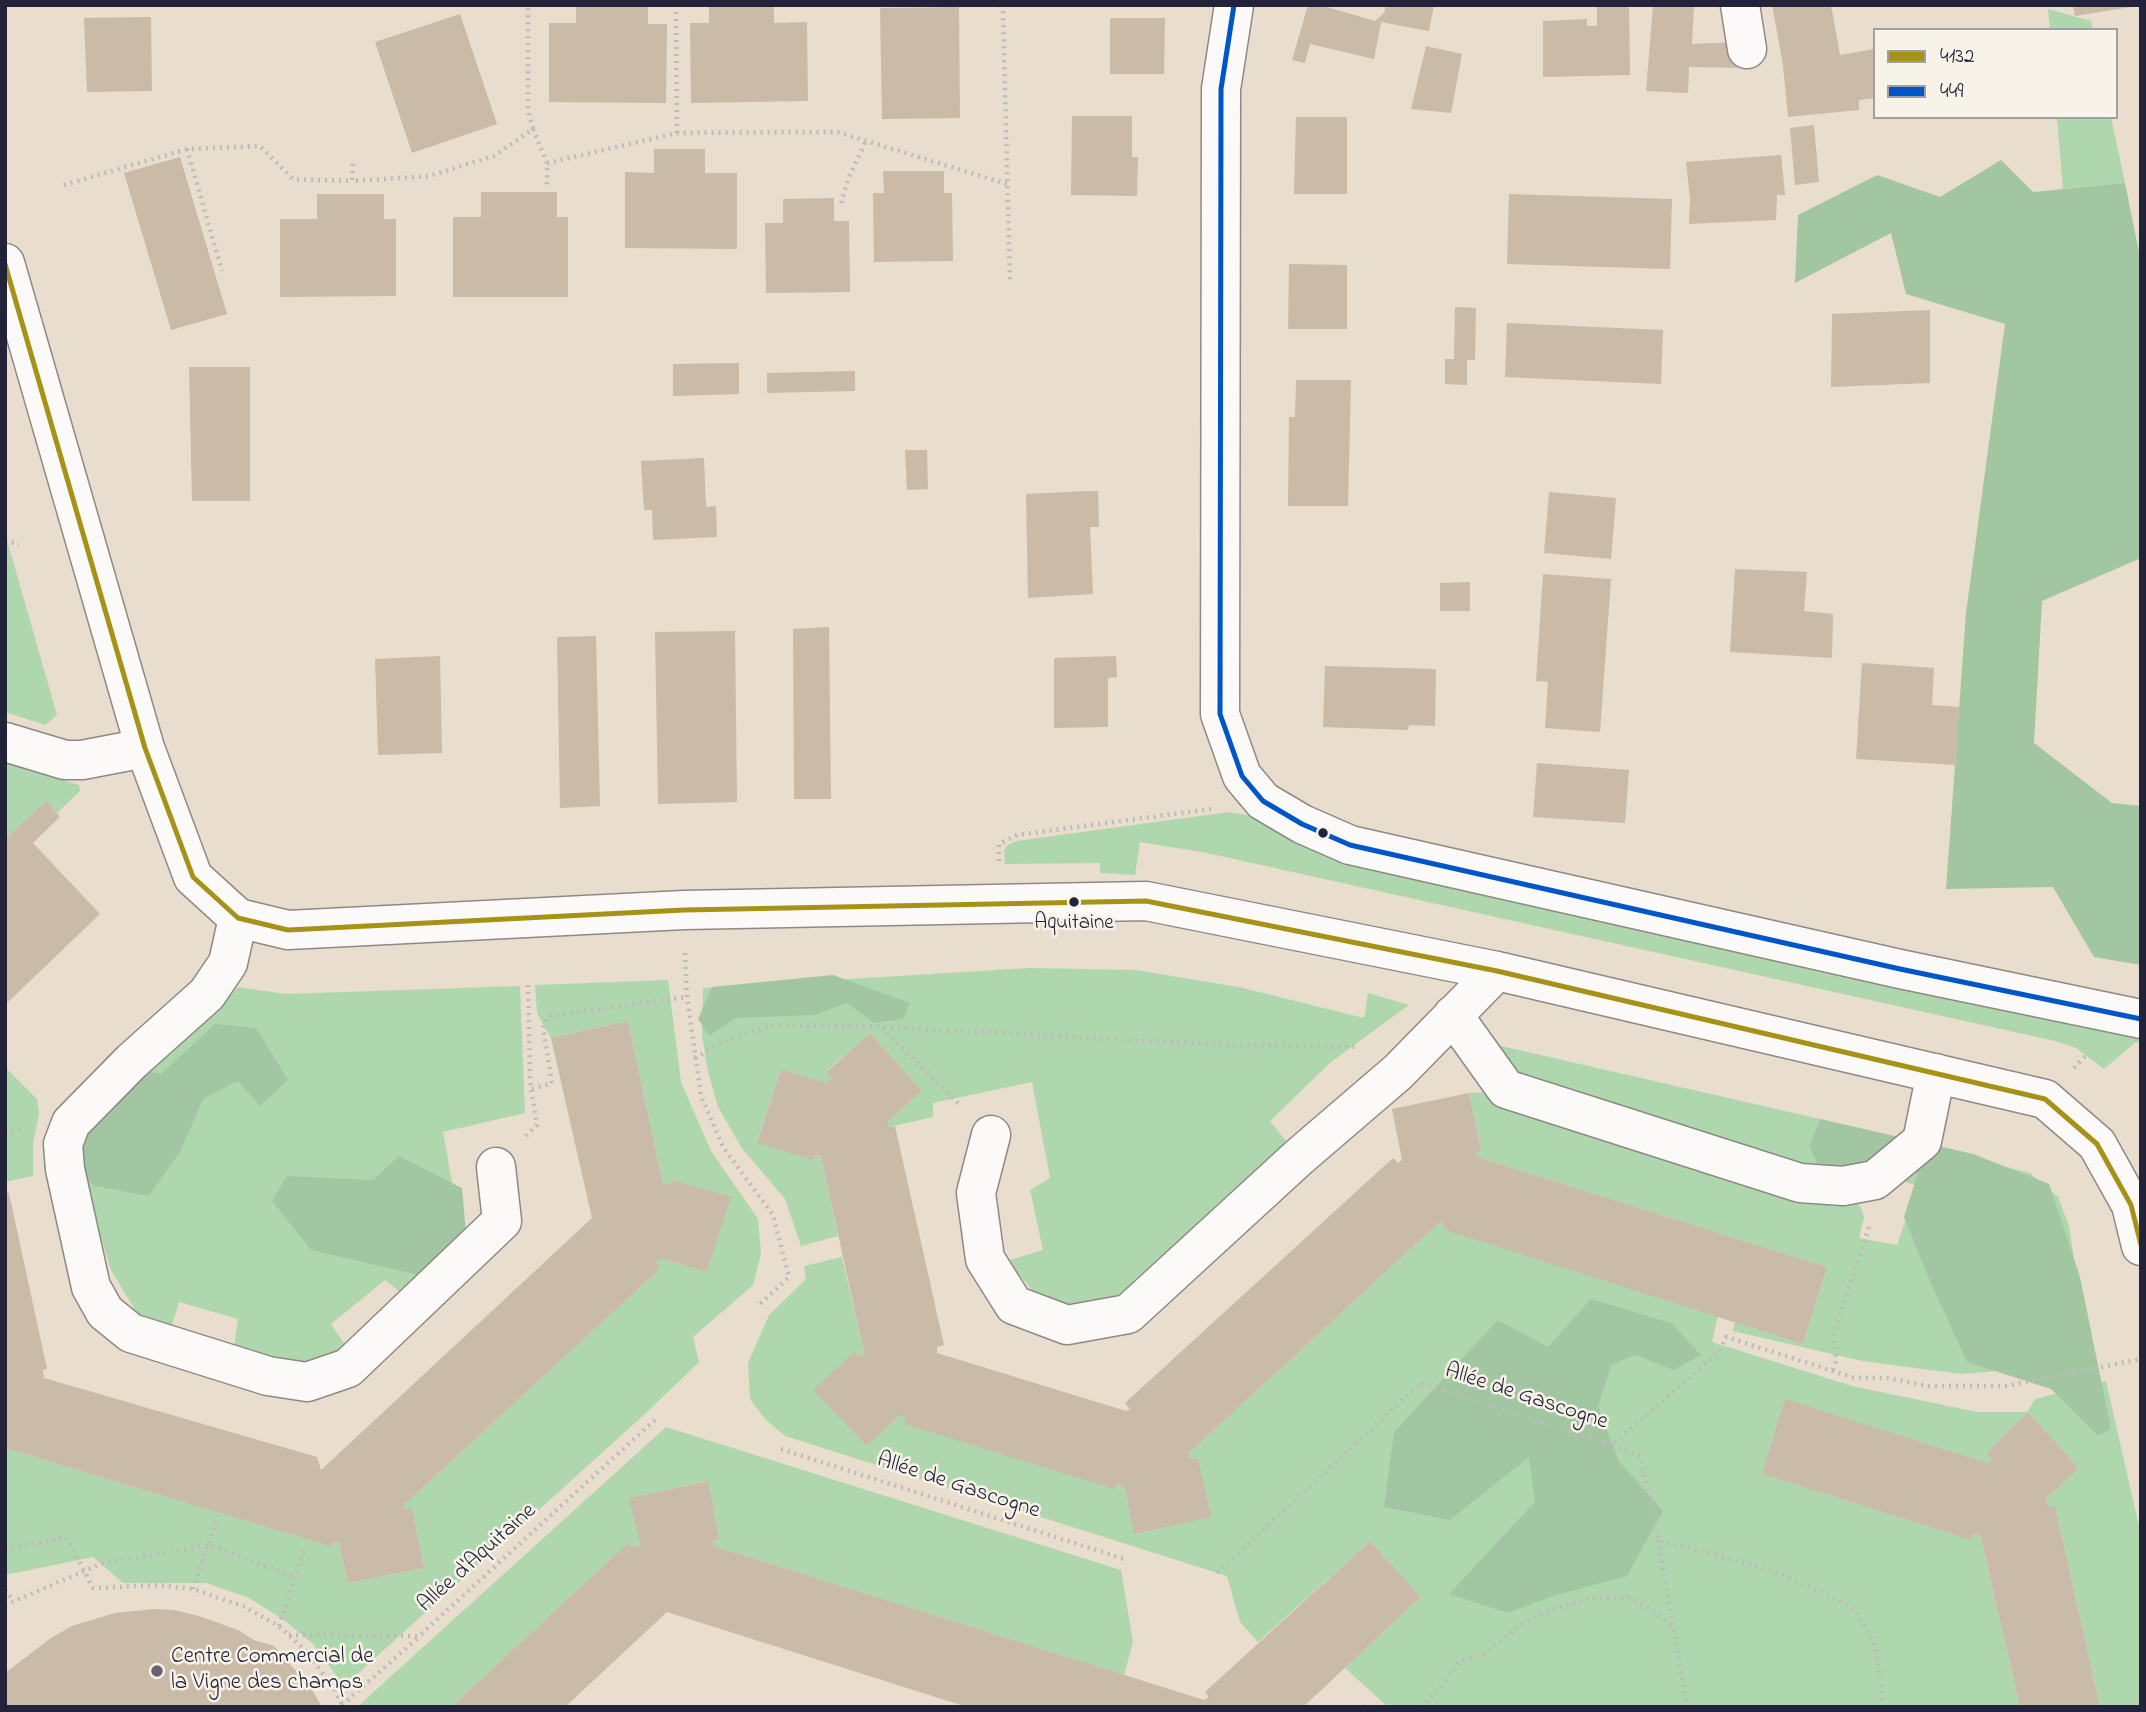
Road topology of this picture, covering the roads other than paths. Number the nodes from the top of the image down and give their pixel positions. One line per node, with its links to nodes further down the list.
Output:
1 (1234, 5): 10 (street)
2 (1740, 5): 3 (street)
3 (1748, 49)
4 (5, 263): 6 (street)
5 (5, 742): 6 (street)
6 (145, 748): 7 (street)
7 (238, 918): 8 (street); 13 (street)
8 (1497, 971): 9 (street); 11 (street)
9 (1453, 1015): 11 (street); 12 (street)
10 (2132, 1017)
11 (1936, 1073): 14 (street)
12 (990, 1135)
13 (496, 1167)
14 (2141, 1246)

